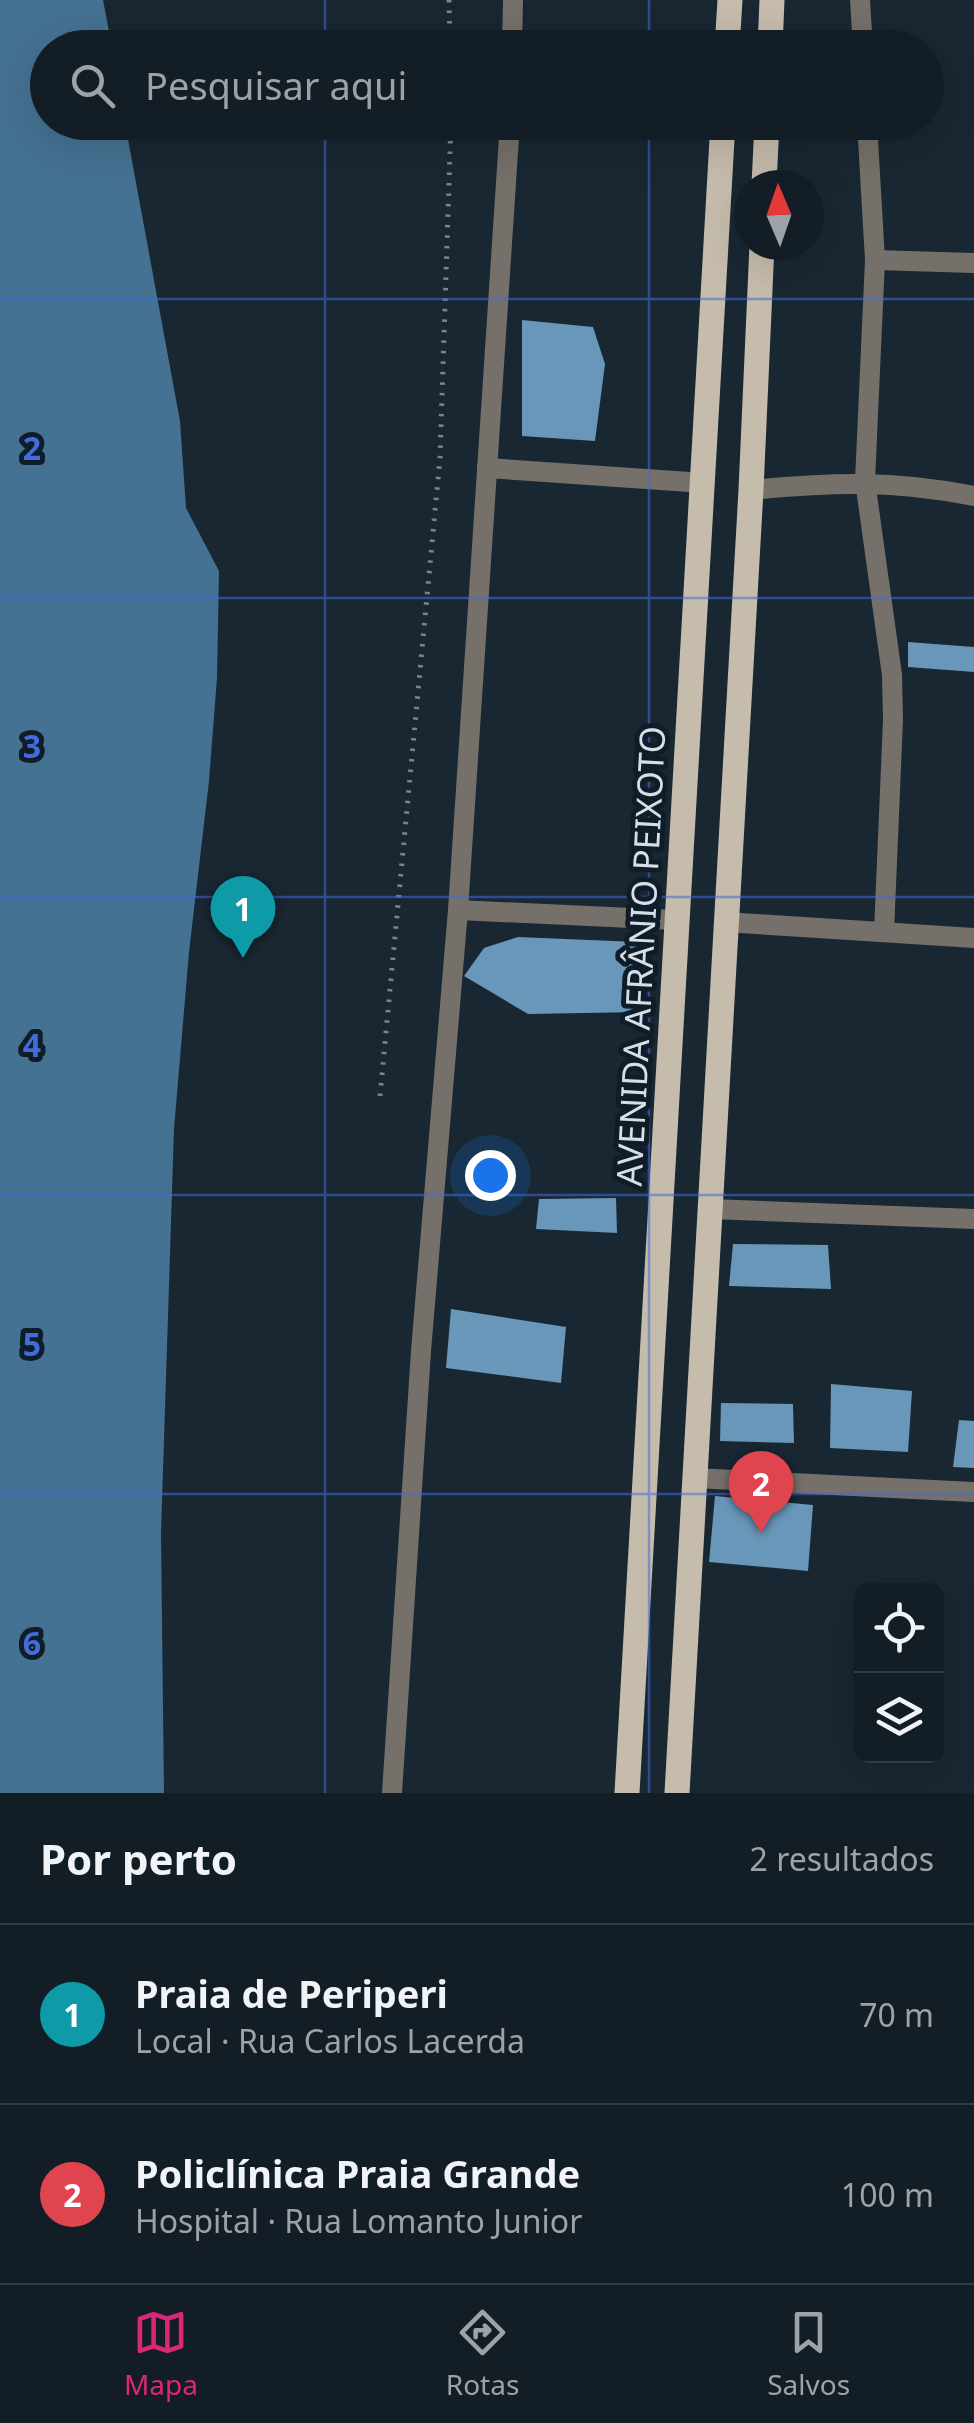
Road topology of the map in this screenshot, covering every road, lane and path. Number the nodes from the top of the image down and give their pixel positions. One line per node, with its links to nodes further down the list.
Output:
1 (449, 0): 6 (path)
2 (514, 0): 7 (street)
3 (730, 0): 8 (main road)
4 (772, 0): 9 (main road)
5 (860, 0): 10 (street)
6 (450, 30)
7 (513, 30)
8 (729, 30)
9 (771, 30)
10 (862, 30)
11 (450, 140): 30 (path)
12 (509, 140): 20 (street)
13 (722, 140): 22 (main road, AVENIDA AFRÂNIO PEIXOTO)
14 (766, 140): 16 (main road)
15 (868, 140): 18 (street)
16 (765, 170)
17 (761, 260): 23 (main road)
18 (875, 260): 19 (street); 21 (street)
19 (974, 264)
20 (487, 468): 22 (street); 25 (street)
21 (865, 481): 23 (street); 24 (street); 28 (street)
22 (704, 484): 26 (main road, AVENIDA AFRÂNIO PEIXOTO)
23 (752, 490): 27 (main road)
24 (974, 496)
25 (458, 910): 26 (street); 35 (street)
26 (676, 920): 36 (main road, AVENIDA AFRÂNIO PEIXOTO)
27 (725, 922): 28 (street); 31 (main road)
28 (884, 932): 29 (street)
29 (974, 938)
30 (380, 1096)
31 (710, 1209): 32 (street); 33 (main road)
32 (974, 1219)
33 (694, 1478): 34 (street); 37 (main road)
34 (974, 1492)
35 (392, 1793)
36 (628, 1793)
37 (677, 1793)

